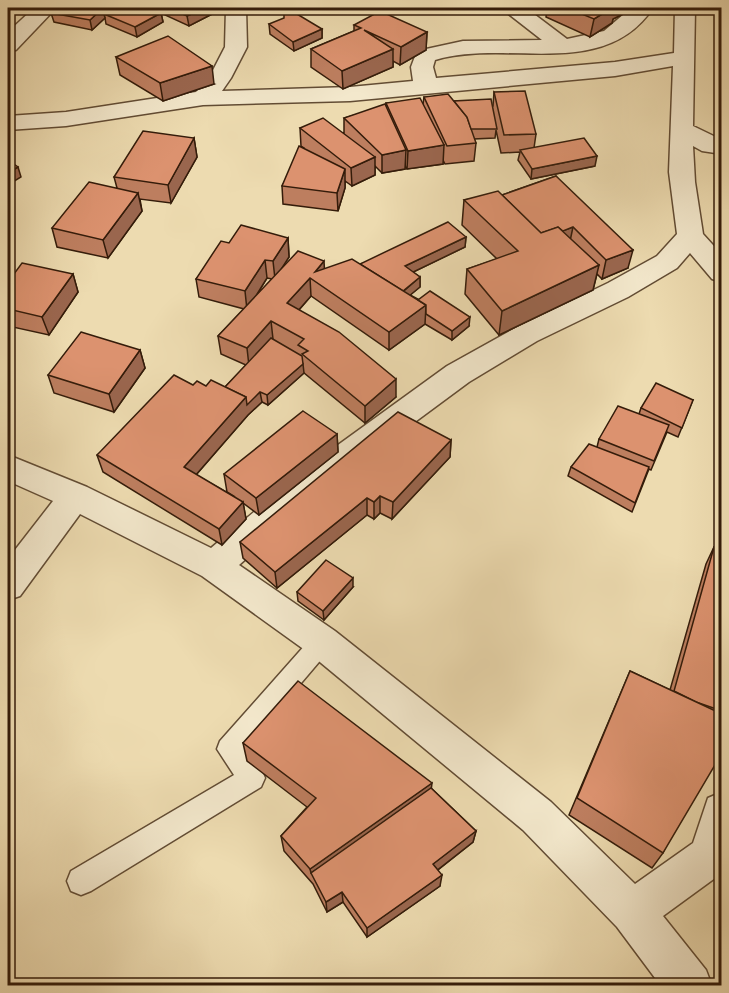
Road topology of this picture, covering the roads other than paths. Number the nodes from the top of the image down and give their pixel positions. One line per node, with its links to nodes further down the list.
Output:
1 (46, 8): 6 (street)
2 (236, 8): 10 (street)
3 (513, 8): 7 (street)
4 (643, 8): 7 (street)
5 (685, 8): 8 (street)
6 (8, 45)
7 (564, 47): 9 (street)
8 (684, 58): 9 (street); 12 (street)
9 (426, 87): 10 (street)
10 (203, 99): 11 (street)
11 (8, 123)
12 (681, 129): 13 (street); 14 (street)
13 (722, 147)
14 (690, 237): 15 (street); 18 (street)
15 (722, 273)
16 (8, 467): 17 (street)
17 (75, 496): 18 (street); 19 (street)
18 (214, 566): 20 (street)
19 (8, 585)
20 (322, 642): 22 (lane); 23 (street)
21 (722, 812): 23 (street)
22 (81, 881)
23 (632, 912): 24 (street)
24 (690, 986)

